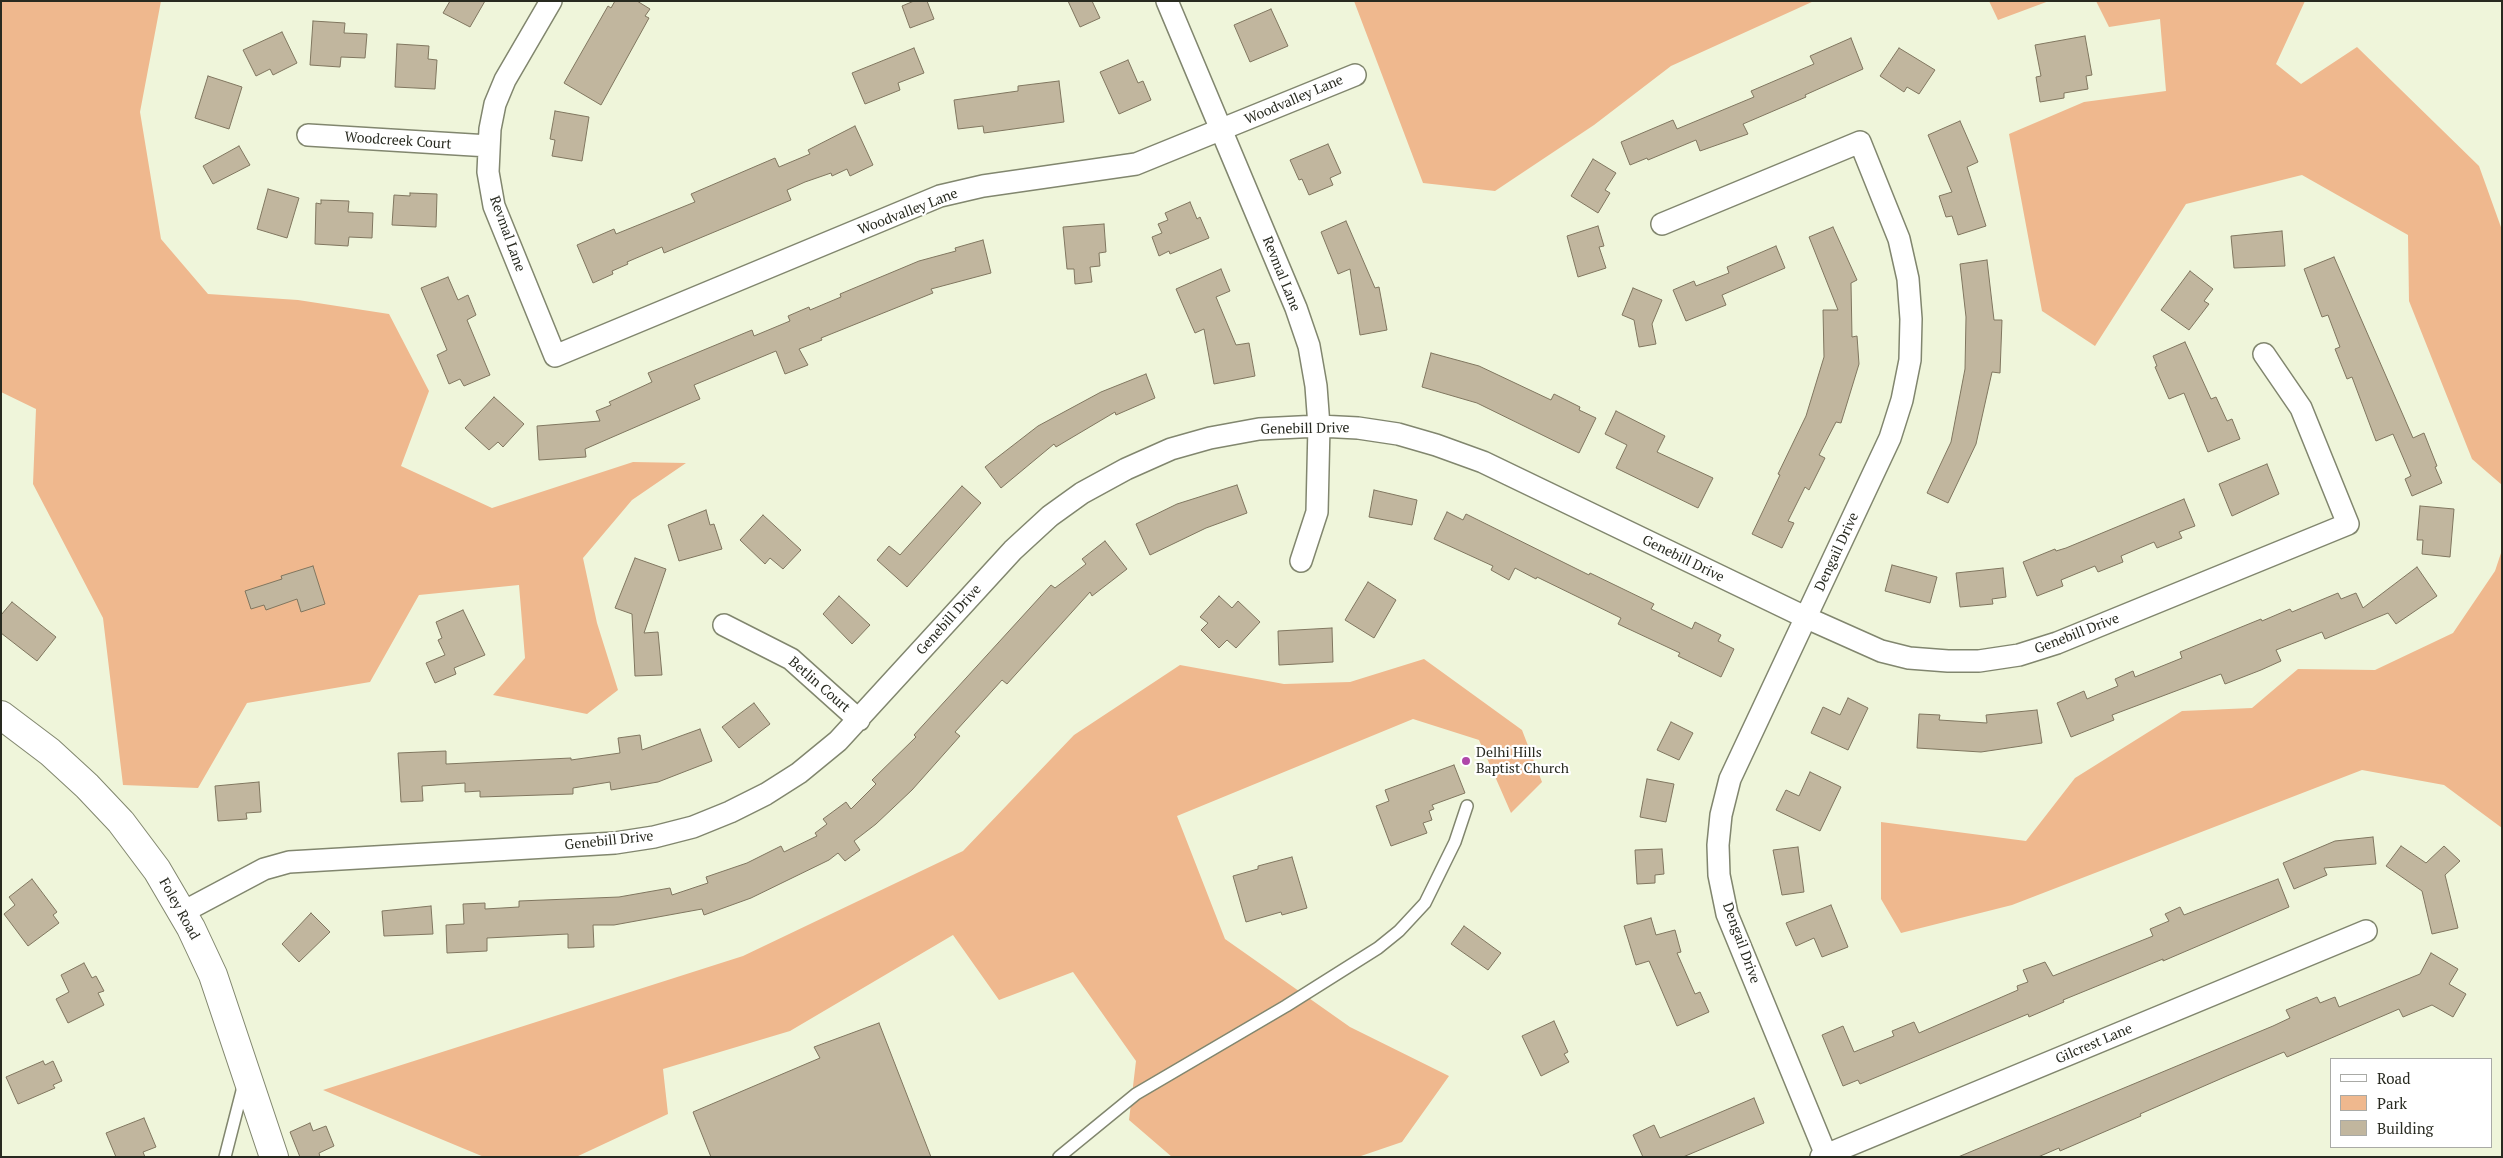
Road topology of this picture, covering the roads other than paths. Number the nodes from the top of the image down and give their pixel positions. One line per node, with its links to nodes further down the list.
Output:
1 (551, 1): 6 (street, Revmal Lane)
2 (1167, 1): 4 (street, Revmal Lane)
3 (1355, 75): 4 (street, Woodvalley Lane)
4 (1222, 131): 9 (street, Woodvalley Lane); 10 (street, Revmal Lane)
5 (308, 135): 6 (street, Woodcreek Court)
6 (488, 146): 9 (street, Revmal Lane)
7 (1662, 224): 12 (street, Dengail Drive)
8 (2264, 354): 12 (street, Genebill Drive)
9 (555, 356)
10 (1319, 426): 11 (street, Revmal Lane); 12 (street, Genebill Drive); 15 (street, Genebill Drive)
11 (1301, 560)
12 (1806, 618): 20 (street, Dengail Drive)
13 (724, 624): 15 (street, Betlin Court)
14 (1, 715): 17 (street, Foley Road)
15 (858, 720): 17 (street, Genebill Drive)
16 (1467, 806): 23 (lane)
17 (183, 912): 19 (street, Foley Road)
18 (2366, 931): 20 (street, Gilcrest Lane)
19 (246, 1074): 21 (lane); 22 (street, Foley Road)
20 (1824, 1156)
21 (225, 1157)
22 (274, 1157)
23 (1059, 1157)

